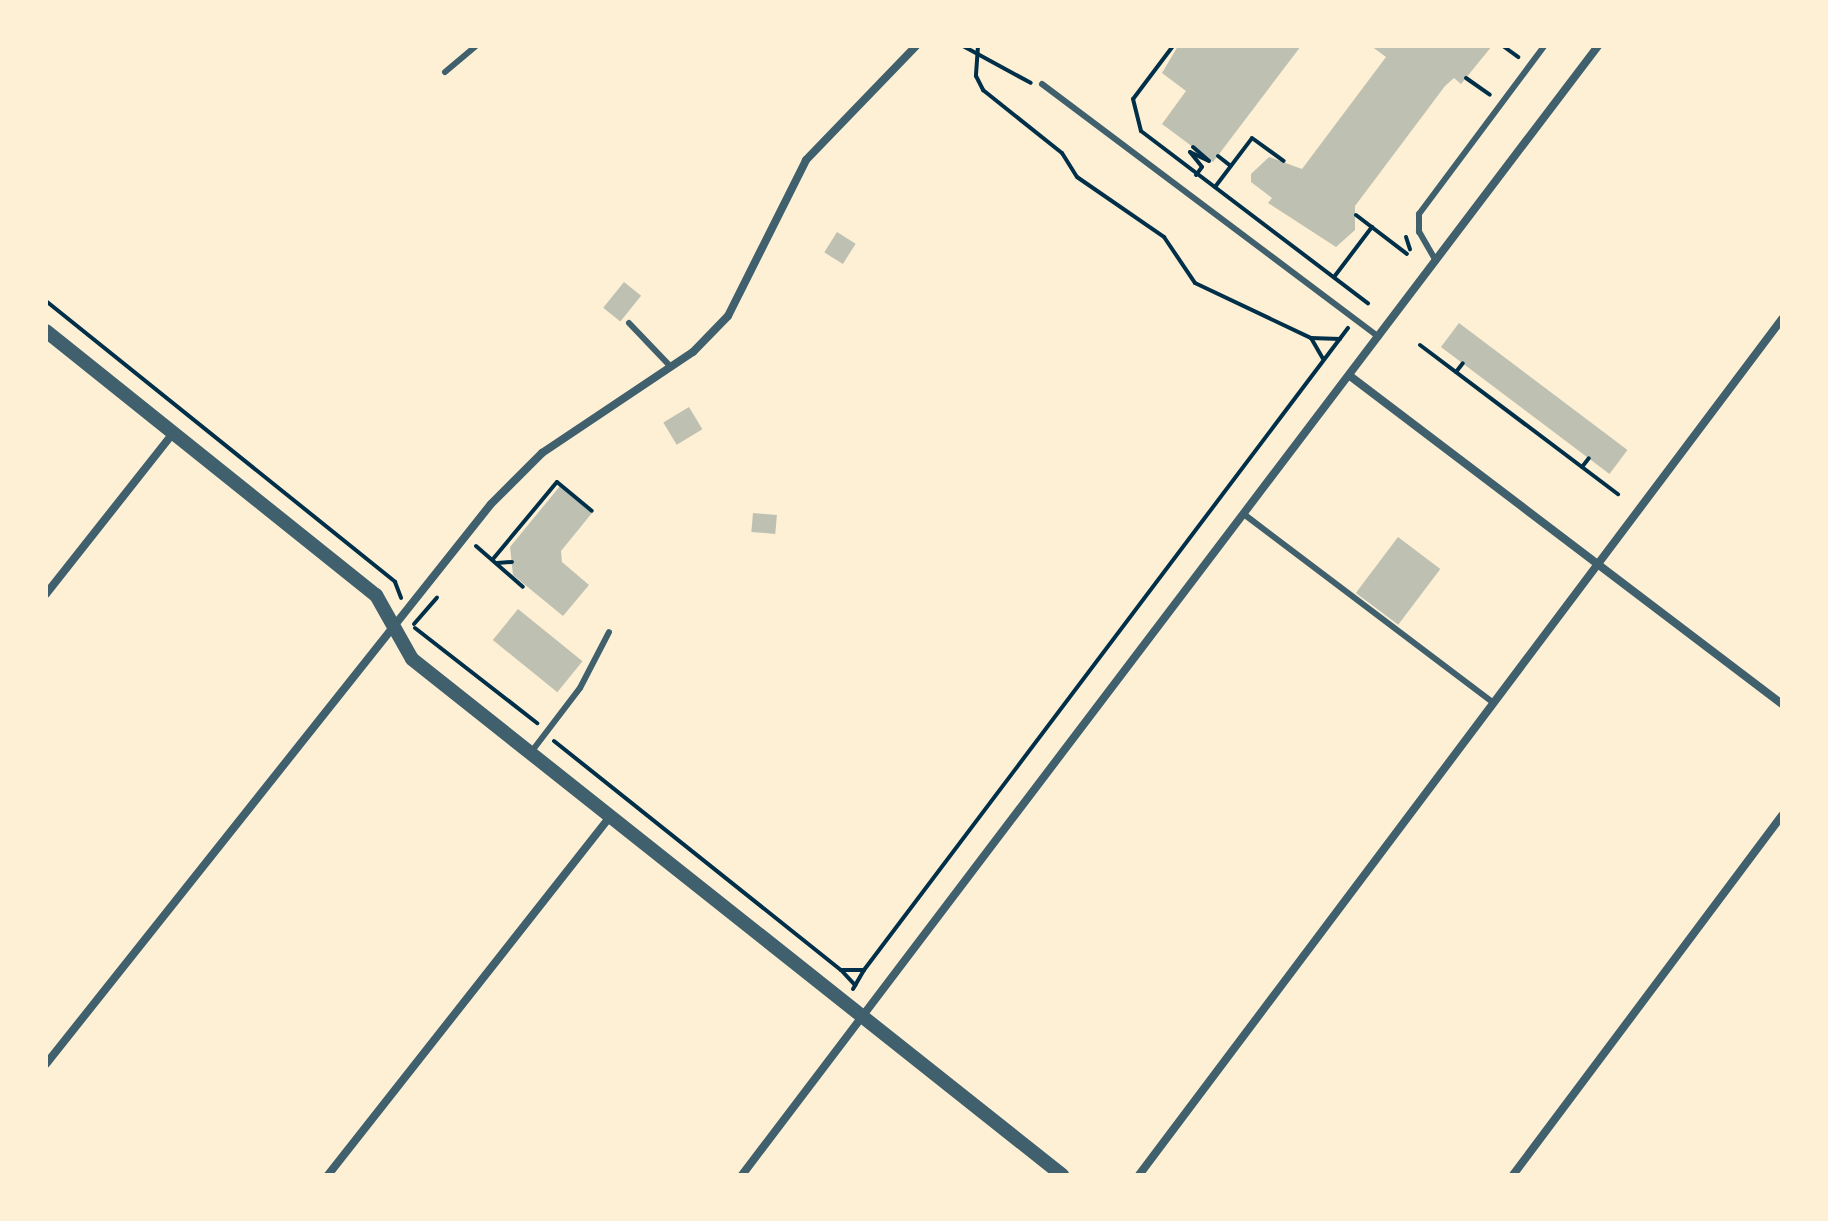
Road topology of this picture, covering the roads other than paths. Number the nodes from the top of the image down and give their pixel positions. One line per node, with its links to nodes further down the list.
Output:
1 (476, 46): 5 (lane)
2 (916, 46): 12 (street)
3 (1544, 46): 7 (lane)
4 (1598, 46): 7 (street)
5 (445, 72)
6 (1042, 84): 11 (lane)
7 (1436, 261): 11 (street)
8 (1782, 319): 16 (street)
9 (629, 323): 12 (lane)
10 (46, 331): 14 (street)
11 (1379, 337): 13 (street)
12 (671, 367): 18 (street)
13 (1350, 376): 15 (street); 16 (street)
14 (173, 433): 17 (street); 18 (street)
15 (1245, 515): 20 (lane); 25 (street)
16 (1600, 562): 20 (street); 21 (street)
17 (46, 594)
18 (392, 627): 22 (street); 26 (street)
19 (609, 632): 22 (lane)
20 (1494, 703): 30 (street)
21 (1782, 704)
22 (529, 754): 23 (street)
23 (611, 816): 25 (street); 27 (street)
24 (1782, 816): 31 (street)
25 (865, 1018): 28 (street); 29 (street)
26 (46, 1064)
27 (328, 1175)
28 (742, 1175)
29 (1062, 1175)
30 (1139, 1175)
31 (1513, 1175)

